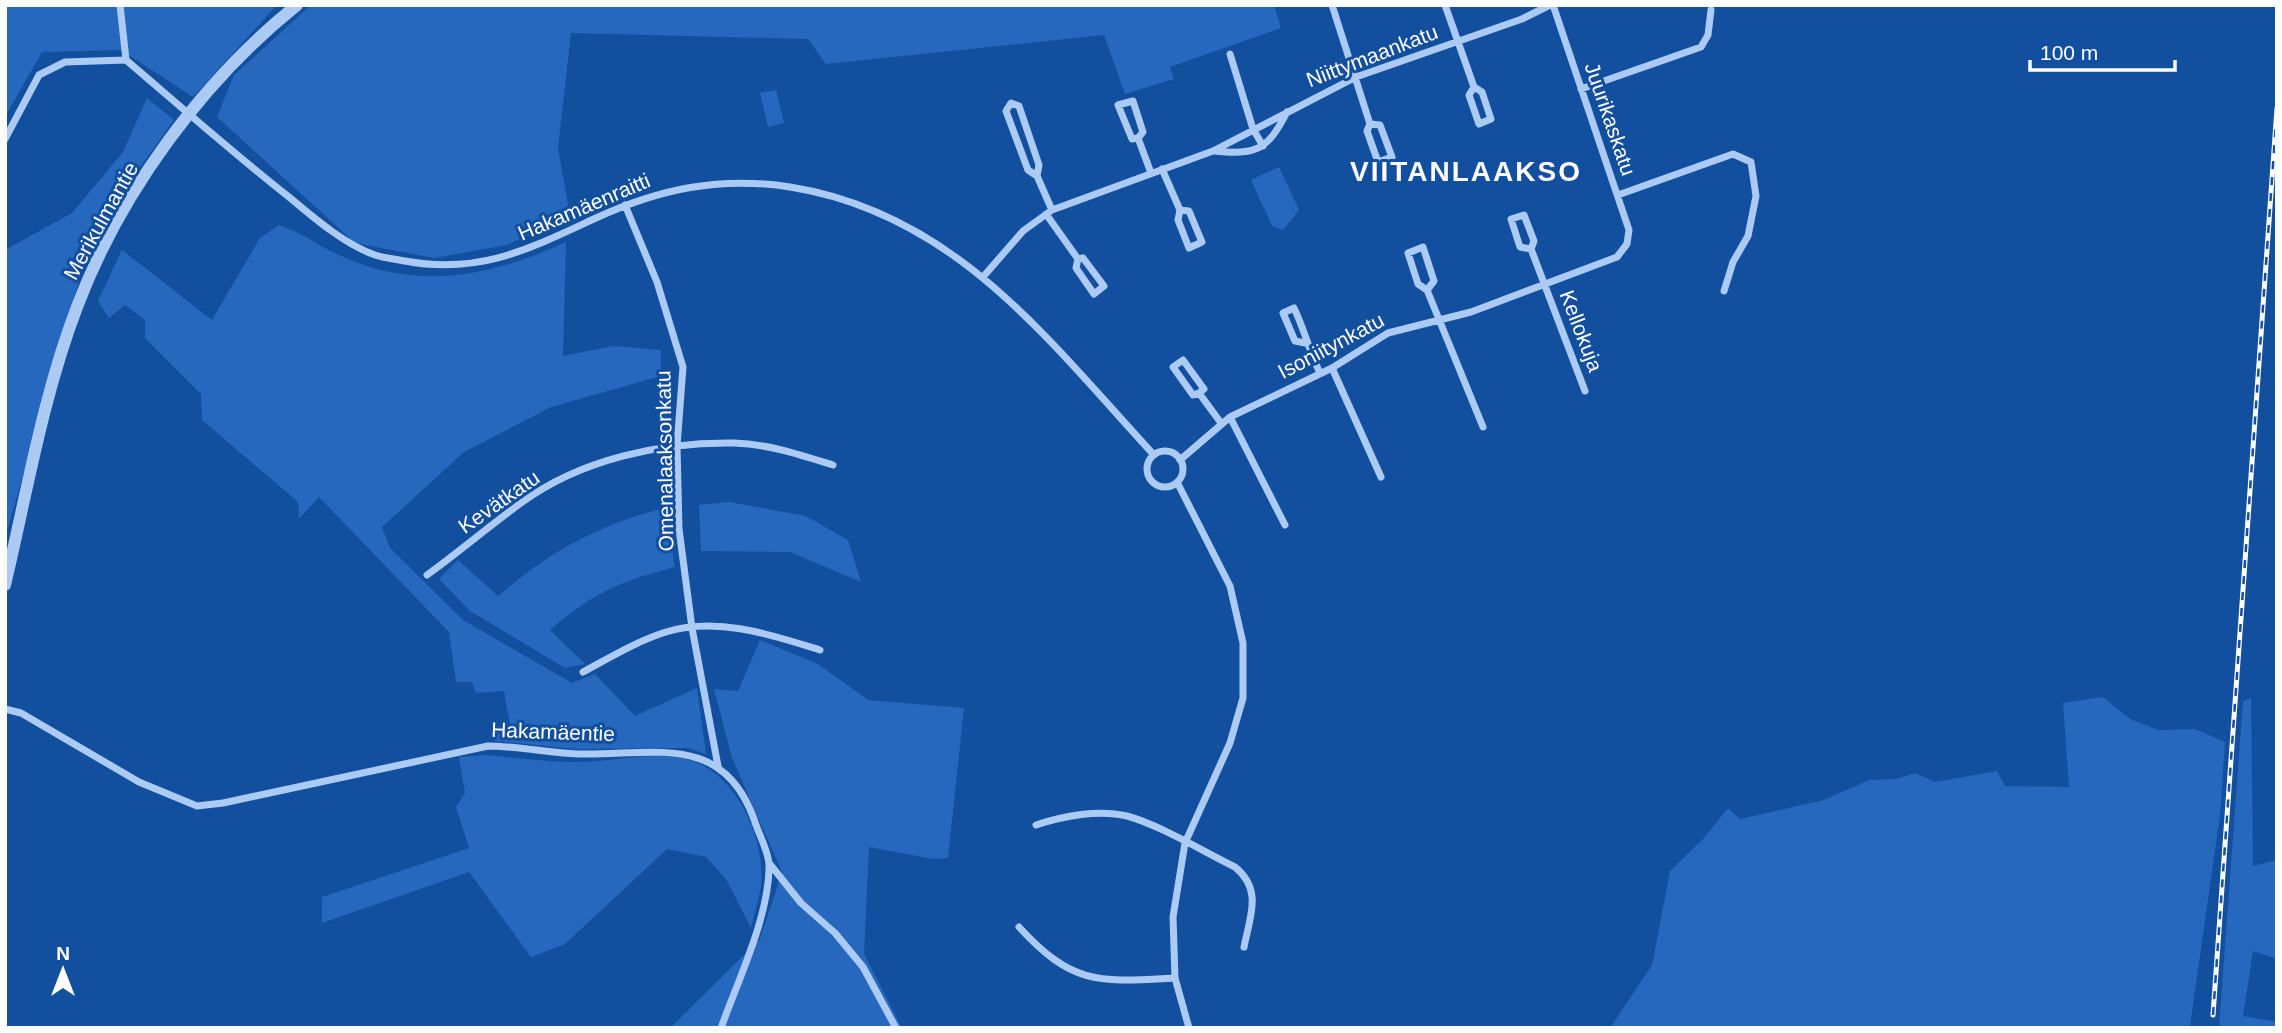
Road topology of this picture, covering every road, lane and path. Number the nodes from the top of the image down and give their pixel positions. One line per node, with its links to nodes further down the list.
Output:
1 (120, 5): 9 (street)
2 (297, 5): 14 (street, Merikulmantie)
3 (1332, 5): 10 (street)
4 (1445, 5): 7 (street)
5 (1552, 5): 7 (street, Niittymaankatu); 12 (street, Juurikaskatu)
6 (1711, 10): 12 (street)
7 (1457, 42): 10 (street, Niittymaankatu); 11 (street)
8 (1230, 54): 16 (street)
9 (126, 60): 14 (street, Hakamäenraitti); 19 (street)
10 (1356, 77): 13 (street, Niittymaankatu); 15 (street)
11 (1474, 87): 11 (street)
12 (1581, 89): 26 (street, Juurikaskatu)
13 (1287, 111): 16 (street, Niittymaankatu); 21 (street, Niittymaankatu)
14 (188, 113): 27 (street, Hakamäenraitti); 54 (street, Merikulmantie)
15 (1370, 124): 15 (street)
16 (1253, 129): 21 (street); 22 (street, Niittymaankatu)
17 (1029, 136): 20 (street); 20 (street); 25 (street)
18 (1138, 138): 18 (street); 24 (street)
19 (5, 139)
20 (1016, 139): 25 (street)
21 (1264, 146): 22 (street, Niittymaankatu)
22 (1213, 151): 23 (street, Niittymaankatu)
23 (1162, 169): 24 (street, Niittymaankatu); 28 (street)
24 (1151, 173): 29 (street, Niittymaankatu)
25 (1037, 176): 29 (street)
26 (1618, 195): 30 (street, Juurikaskatu); 36 (street)
27 (625, 205): 33 (street, Hakamäenraitti); 46 (street, Omenalaaksonkatu)
28 (1180, 211): 28 (street)
29 (1049, 212): 32 (street); 33 (street, Niittymaankatu)
30 (1627, 244): 34 (street, Isoniitynkatu)
31 (1531, 249): 31 (street); 34 (street, Kellokuja)
32 (1078, 259): 32 (street)
33 (983, 277): 47 (street, Hakamäenraitti)
34 (1544, 285): 37 (street, Isoniitynkatu); 41 (street, Kellokuja)
35 (1427, 290): 35 (street); 37 (street)
36 (1724, 291)
37 (1438, 319): 39 (street, Isoniitynkatu); 45 (street)
38 (1305, 343): 38 (street); 40 (street)
39 (1332, 368): 40 (street, Isoniitynkatu); 50 (street)
40 (1320, 373): 43 (street, Isoniitynkatu)
41 (1584, 391)
42 (1199, 393): 42 (street); 44 (street)
43 (1230, 417): 44 (street, Isoniitynkatu); 52 (street)
44 (1221, 423): 48 (street, Isoniitynkatu)
45 (1483, 427)
46 (677, 446): 49 (street, Kevätkatu); 53 (street, Kevätkatu); 55 (street, Omenalaaksonkatu)
47 (1154, 455): 48 (street); 51 (street)
48 (1180, 460): 51 (street)
49 (833, 466)
50 (1381, 477)
51 (1177, 482): 61 (street)
52 (1285, 525)
53 (427, 575)
54 (5, 585)
55 (692, 628): 56 (street); 57 (street); 59 (street, Omenalaaksonkatu)
56 (820, 650)
57 (583, 672)
58 (5, 709): 59 (street, Hakamäentie)
59 (718, 766): 62 (street, Hakamäentie)
60 (1036, 825): 61 (street)
61 (1185, 843): 64 (street); 65 (street)
62 (769, 863): 66 (street, Hakamäentie); 67 (street)
63 (1019, 927): 65 (street)
64 (1244, 947)
65 (1175, 978): 68 (street)
66 (722, 1028)
67 (896, 1028)
68 (1189, 1028)

